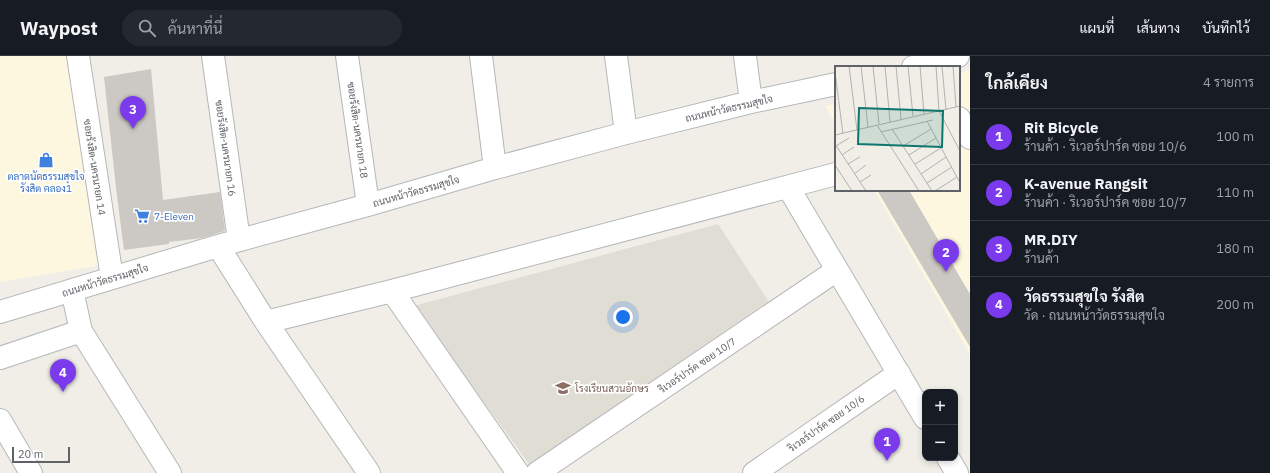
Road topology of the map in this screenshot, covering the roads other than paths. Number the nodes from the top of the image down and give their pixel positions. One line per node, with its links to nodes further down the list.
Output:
1 (78, 56): 21 (street, ซอยรังสิต-นครนายก 14)
2 (213, 56): 18 (street, ซอยรังสิต-นครนายก 16)
3 (347, 56): 17 (street, ซอยรังสิต-นครนายก 18)
4 (480, 56): 14 (street)
5 (616, 56): 12 (street)
6 (745, 56): 10 (street)
7 (958, 56): 8 (street)
8 (925, 63)
9 (835, 84): 10 (street, ถนนหน้าวัดธรรมสุขใจ)
10 (751, 102): 12 (street, ถนนหน้าวัดธรรมสุขใจ)
11 (960, 120): 13 (street)
12 (626, 133): 14 (street, ถนนหน้าวัดธรรมสุขใจ)
13 (970, 138)
14 (495, 168): 17 (street, ถนนหน้าวัดธรรมสุขใจ)
15 (835, 174): 16 (street)
16 (788, 187): 20 (street); 23 (street)
17 (368, 205): 18 (street, ถนนหน้าวัดธรรมสุขใจ)
18 (239, 240): 19 (street, ถนนหน้าวัดธรรมสุขใจ)
19 (218, 246): 21 (street, ถนนหน้าวัดธรรมสุขใจ); 25 (street)
20 (837, 270): 28 (street); 36 (street, ริเวอร์ปาร์ค ซอย 10/7)
21 (112, 278): 22 (street, ถนนหน้าวัดธรรมสุขใจ)
22 (72, 290): 24 (street, ถนนหน้าวัดธรรมสุขใจ); 26 (street)
23 (392, 291): 25 (street); 35 (street)
24 (0, 312)
25 (266, 322): 34 (street)
26 (81, 331): 27 (street); 33 (street)
27 (0, 358)
28 (899, 373): 29 (street); 37 (street, ริเวอร์ปาร์ค ซอย 10/6)
29 (922, 413)
30 (0, 420): 32 (street)
31 (950, 461): 38 (street)
32 (31, 473)
33 (170, 473)
34 (369, 473)
35 (518, 473)
36 (537, 473)
37 (754, 473)
38 (957, 473)

